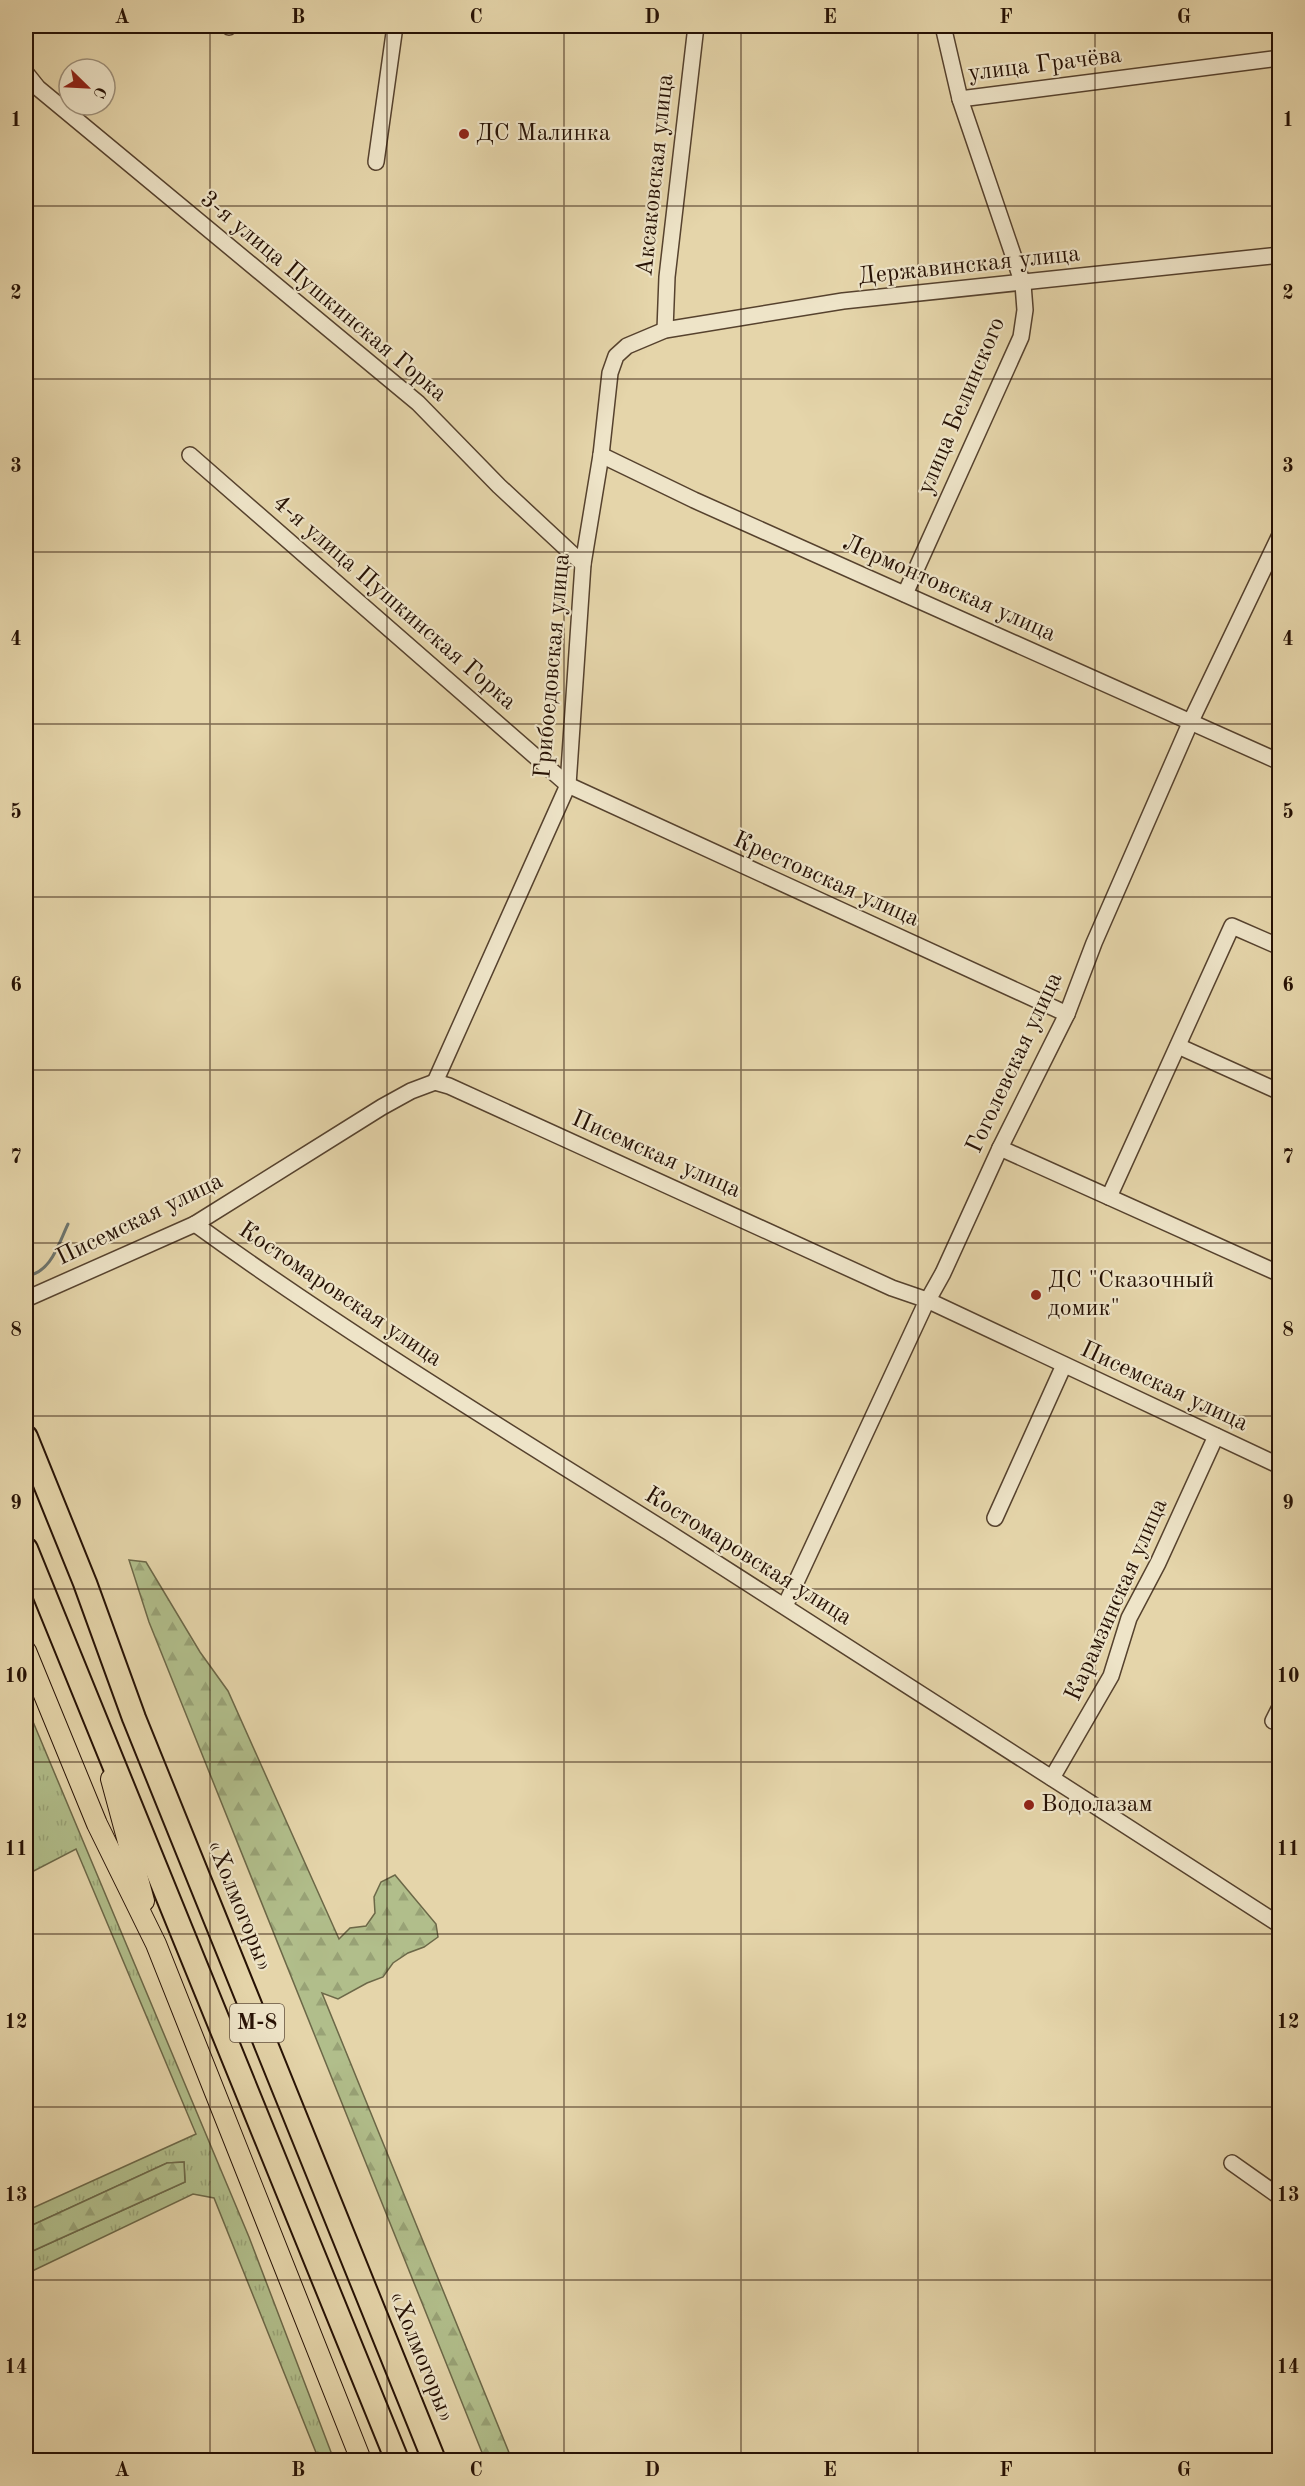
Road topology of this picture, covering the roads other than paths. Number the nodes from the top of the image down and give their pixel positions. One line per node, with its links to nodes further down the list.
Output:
1 (395, 26): 7 (street)
2 (696, 26): 10 (street, Аксаковская улица)
3 (943, 26): 6 (street, улица Белинского)
4 (1280, 58): 6 (street, улица Грачёва)
5 (26, 73): 14 (street, 3-я улица Пушкинская Горка)
6 (960, 99): 9 (street, улица Белинского)
7 (376, 162)
8 (1280, 255): 9 (street, Державинская улица)
9 (1023, 284): 10 (street, Державинская улица); 15 (street, улица Белинского)
10 (665, 330): 12 (street, Грибоедовская улица)
11 (190, 455): 18 (street, 4-я улица Пушкинская Горка)
12 (601, 455): 14 (street, Грибоедовская улица); 15 (street, Лермонтовская улица)
13 (1280, 535): 16 (street, Гоголевская улица)
14 (583, 564): 18 (street, Грибоедовская улица)
15 (905, 594): 16 (street, Лермонтовская улица)
16 (1191, 721): 17 (street, Лермонтовская улица); 20 (street, Гоголевская улица)
17 (1280, 762)
18 (568, 785): 20 (street, Крестовская улица); 22 (street, Грибоедовская улица)
19 (1280, 947): 21 (street)
20 (1066, 1014): 24 (street, Гоголевская улица)
21 (1178, 1046): 23 (street); 25 (street)
22 (435, 1082): 26 (street, Писемская улица); 29 (street, Писемская улица)
23 (1280, 1092)
24 (1000, 1148): 25 (street); 29 (street, Гоголевская улица)
25 (1109, 1197): 27 (street)
26 (195, 1224): 28 (street, Писемская улица); 36 (street, Костомаровская улица)
27 (1280, 1274)
28 (26, 1299)
29 (927, 1300): 30 (street, Писемская улица); 36 (street, Гоголевская улица)
30 (1064, 1365): 31 (street, Писемская улица); 34 (street)
31 (1216, 1436): 33 (street, Писемская улица); 41 (street, Карамзинская улица)
32 (26, 1437): 48 (highway, «Холмогоры» / М-8)
33 (1280, 1466)
34 (995, 1518)
35 (26, 1549): 39 (highway, М-8)
36 (785, 1606): 41 (street, Костомаровская улица)
37 (26, 1651): 43 (main road)
38 (1280, 1707): 40 (street)
39 (92, 1709): 43 (main road); 47 (highway, М-8)
40 (1273, 1722)
41 (1052, 1778): 42 (street, Костомаровская улица)
42 (1280, 1925)
43 (156, 1944): 46 (main road)
44 (1232, 2163): 45 (street)
45 (1280, 2197)
46 (362, 2460)
47 (397, 2460)
48 (434, 2460)

